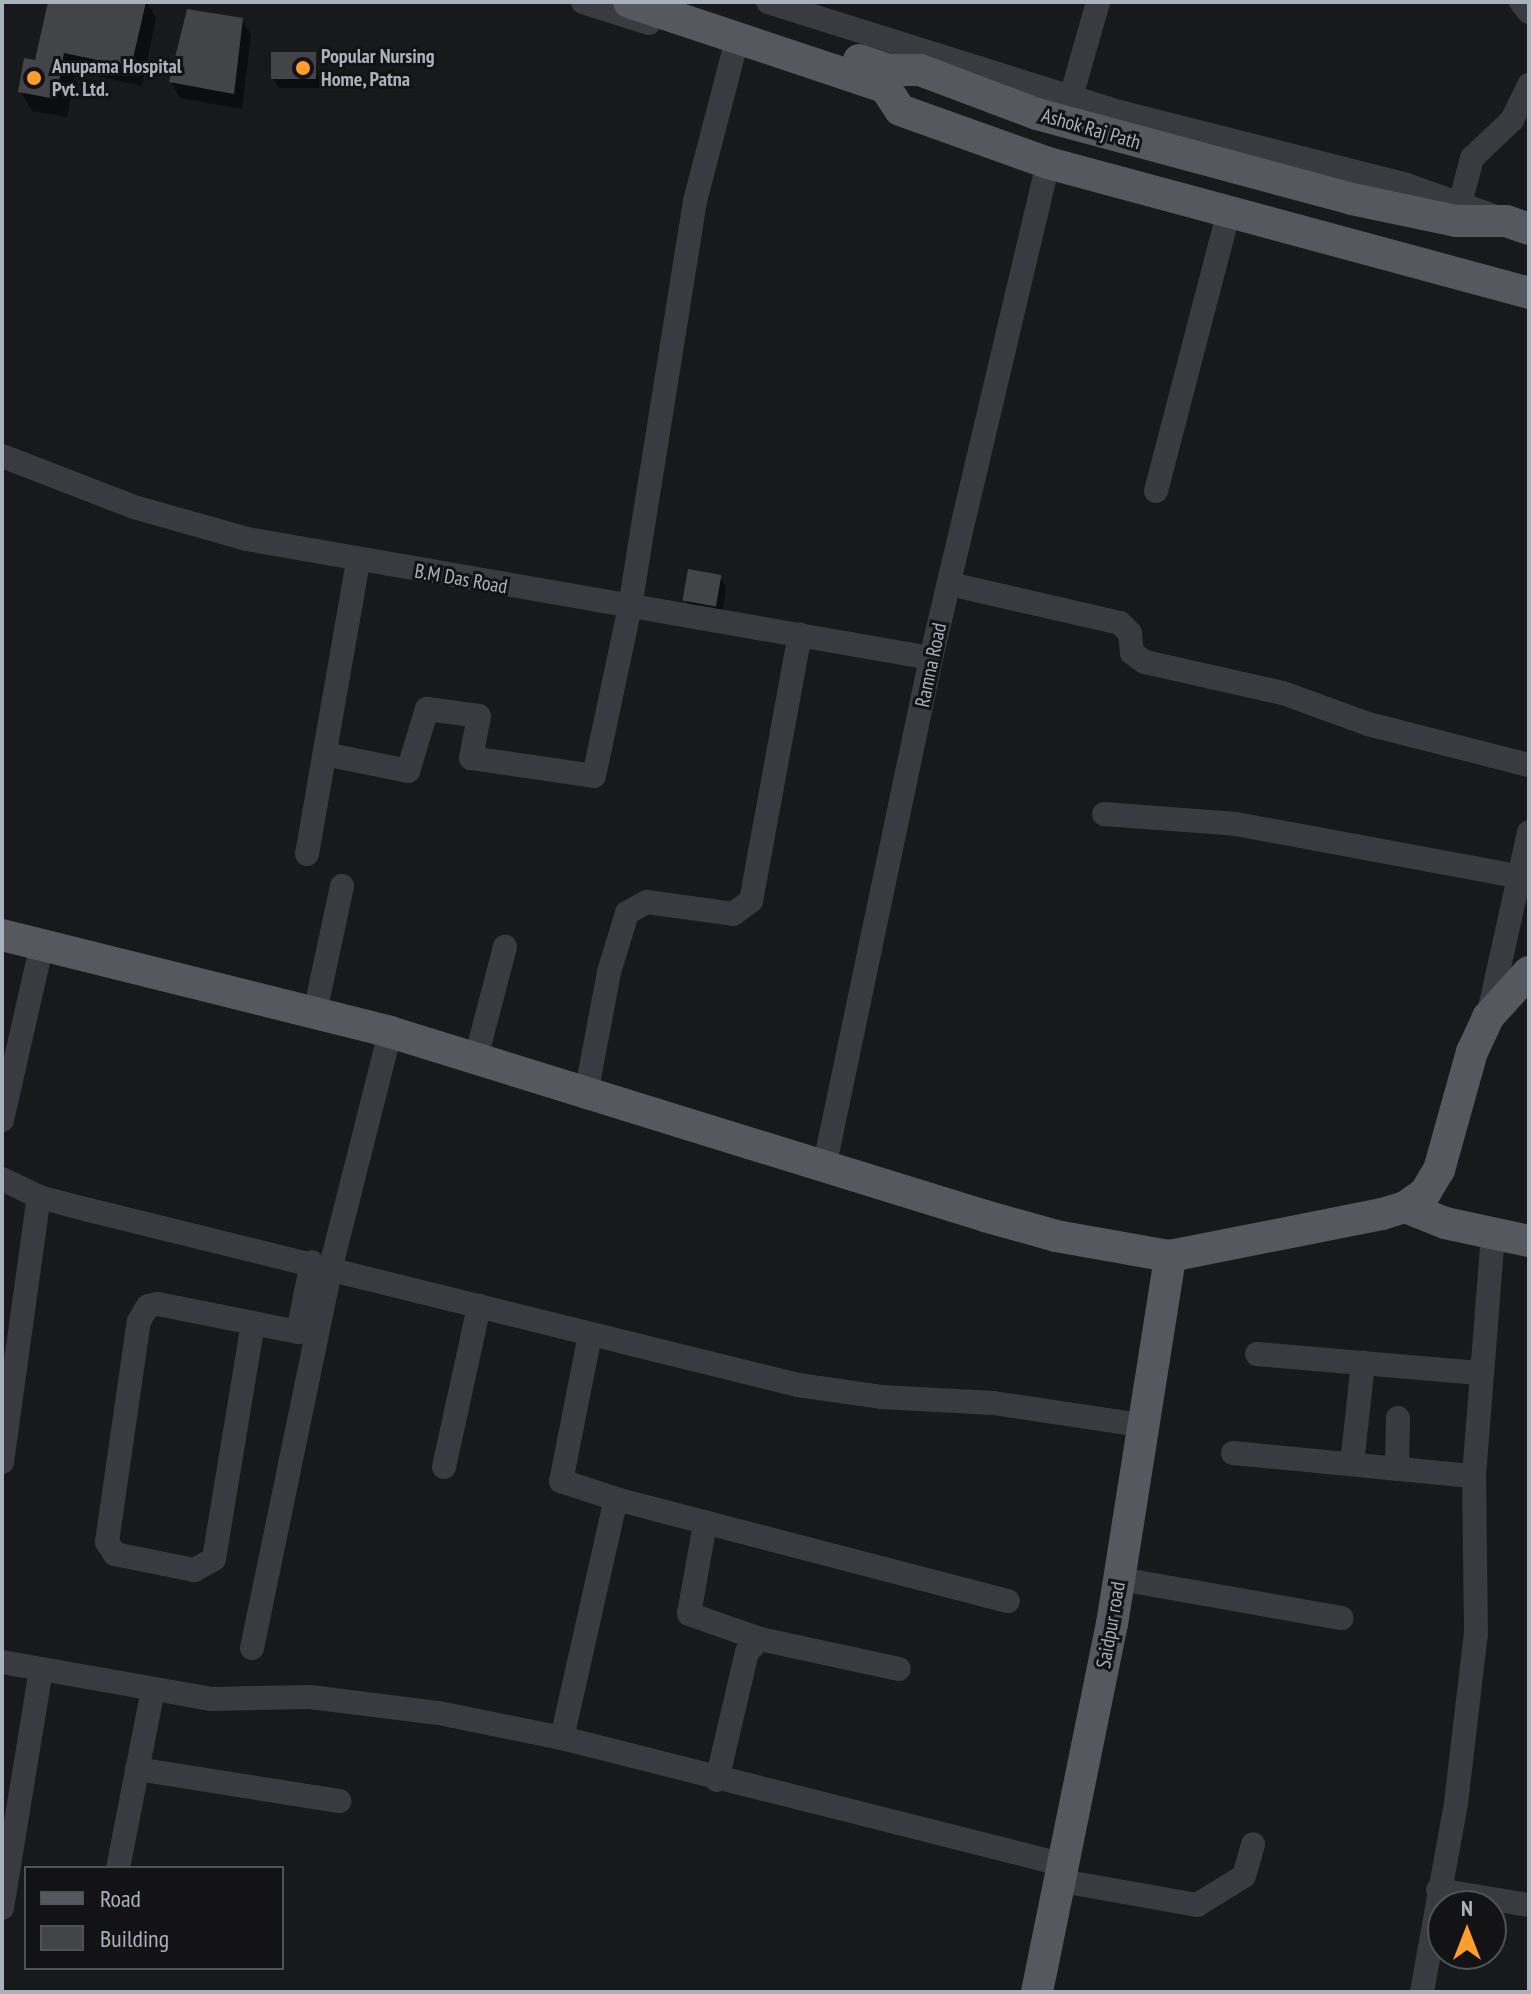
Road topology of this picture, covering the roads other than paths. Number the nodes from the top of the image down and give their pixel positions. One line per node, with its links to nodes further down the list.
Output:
1 (583, 2): 9 (street)
2 (629, 2): 12 (main road)
3 (686, 2): 15 (main road, Ashok Raj Path)
4 (768, 2): 7 (street)
5 (1098, 2): 11 (street)
6 (1521, 2): 8 (street)
7 (805, 7): 11 (street)
8 (1529, 12)
9 (734, 51): 12 (street); 22 (street)
10 (1529, 85): 15 (street)
11 (1071, 97): 15 (street)
12 (900, 110): 13 (main road)
13 (1048, 163): 14 (main road); 21 (street, Ramna Road)
14 (1229, 211): 17 (main road); 19 (street)
15 (1458, 213): 16 (main road, Ashok Raj Path)
16 (1518, 225)
17 (1529, 293)
18 (2, 456): 20 (street, B.M Das Road)
19 (1156, 491)
20 (358, 561): 22 (street, B.M Das Road); 25 (street)
21 (950, 584): 24 (street, Ramna Road); 26 (street)
22 (630, 607): 23 (street, B.M Das Road); 25 (street)
23 (800, 634): 24 (street, B.M Das Road); 40 (street)
24 (931, 658): 42 (street, Ramna Road)
25 (325, 754): 29 (street)
26 (1529, 765)
27 (1104, 814): 30 (street)
28 (1529, 832): 30 (street)
29 (307, 854)
30 (1521, 877): 37 (street)
31 (342, 886): 36 (street)
32 (2, 935): 33 (main road)
33 (42, 944): 36 (main road); 41 (street)
34 (505, 947): 39 (street)
35 (1529, 972): 37 (main road)
36 (315, 1012): 38 (main road)
37 (1488, 1017): 45 (main road)
38 (390, 1032): 39 (main road); 49 (street)
39 (476, 1058): 40 (main road)
40 (586, 1094): 42 (main road)
41 (2, 1120)
42 (824, 1168): 48 (main road)
43 (2, 1179): 44 (street)
44 (39, 1197): 49 (street); 50 (street)
45 (1405, 1207): 46 (main road); 48 (main road)
46 (1493, 1234): 47 (main road); 56 (street)
47 (1529, 1241)
48 (1170, 1256): 58 (main road, Saidpur road)
49 (322, 1264): 51 (street); 52 (street); 71 (street)
50 (13, 1301): 60 (street)
51 (479, 1306): 53 (street); 62 (street)
52 (253, 1323): 52 (street)
53 (590, 1335): 58 (street); 65 (street)
54 (1257, 1354): 55 (street)
55 (1363, 1363): 56 (street); 61 (street)
56 (1479, 1373): 64 (street)
57 (1398, 1418): 63 (street)
58 (1141, 1425): 67 (main road, Saidpur road)
59 (1233, 1453): 61 (street)
60 (2, 1462)
61 (1352, 1464): 63 (street)
62 (444, 1467)
63 (1397, 1469): 64 (street)
64 (1474, 1476): 83 (street)
65 (616, 1499): 66 (street); 76 (street)
66 (705, 1524): 68 (street); 70 (street)
67 (1120, 1579): 69 (street); 82 (main road, Saidpur road)
68 (1008, 1601)
69 (1342, 1618)
70 (760, 1639): 74 (street); 78 (street)
71 (252, 1648)
72 (2, 1662): 73 (street)
73 (41, 1669): 75 (street); 86 (street)
74 (899, 1669)
75 (153, 1690): 76 (street); 77 (street)
76 (562, 1738): 78 (street)
77 (137, 1769): 79 (street); 81 (street)
78 (717, 1780): 82 (street)
79 (339, 1801)
80 (1253, 1844): 82 (street)
81 (118, 1866)
82 (1063, 1873): 88 (main road, Saidpur road)
83 (1438, 1890)
84 (1507, 1901): 85 (street)
85 (1529, 1905)
86 (2, 1908)
87 (1427, 1960): 89 (street)
88 (1037, 1992)
89 (1422, 1992)

